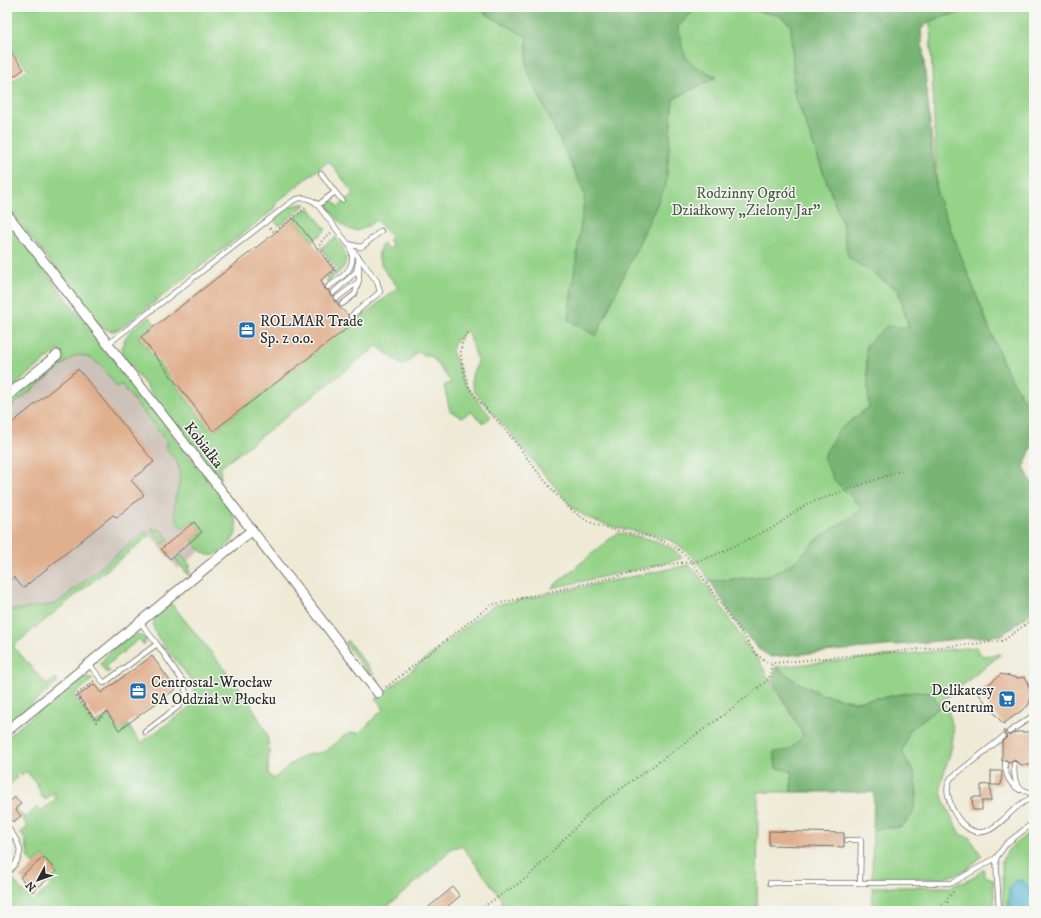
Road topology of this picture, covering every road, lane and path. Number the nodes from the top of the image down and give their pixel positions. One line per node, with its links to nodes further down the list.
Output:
1 (321, 173): 2 (lane)
2 (335, 192): 3 (lane); 4 (lane)
3 (342, 200)
4 (318, 205): 10 (lane); 21 (lane)
5 (312, 209): 7 (path)
6 (7, 214): 21 (street, Kobiałka)
7 (268, 225)
8 (327, 228): 13 (path)
9 (381, 231): 10 (lane)
10 (349, 244): 11 (lane); 15 (lane)
11 (359, 258): 12 (lane); 19 (lane)
12 (358, 264): 14 (lane); 16 (lane)
13 (325, 280)
14 (358, 283): 17 (lane); 18 (lane)
15 (328, 287)
16 (333, 293)
17 (338, 298)
18 (342, 304)
19 (351, 316)
20 (468, 333): 26 (path)
21 (108, 344): 25 (street, Kobiałka)
22 (57, 355): 23 (street)
23 (7, 396)
24 (903, 470): 26 (path)
25 (252, 530): 28 (street); 33 (street, Kobiałka)
26 (692, 562): 30 (path); 33 (path)
27 (1034, 618): 30 (path)
28 (140, 622): 29 (lane); 31 (street)
29 (156, 644): 32 (lane); 38 (lane)
30 (772, 663): 53 (path)
31 (89, 664): 32 (lane); 36 (street)
32 (99, 677): 34 (path)
33 (378, 694)
34 (105, 715)
35 (1034, 715): 37 (lane)
36 (7, 731)
37 (1012, 731)
38 (145, 732)
39 (1002, 737): 43 (lane)
40 (1005, 763): 42 (lane)
41 (1014, 764): 42 (lane)
42 (1021, 790): 43 (lane)
43 (1034, 795)
44 (1034, 822): 47 (lane)
45 (7, 827): 48 (lane)
46 (847, 840): 50 (lane)
47 (996, 858): 49 (lane); 56 (lane)
48 (7, 873)
49 (956, 881): 50 (lane); 52 (path)
50 (860, 882): 51 (lane)
51 (770, 883)
52 (948, 899): 54 (path); 55 (path)
53 (477, 911)
54 (932, 911)
55 (947, 911)
56 (999, 911)

